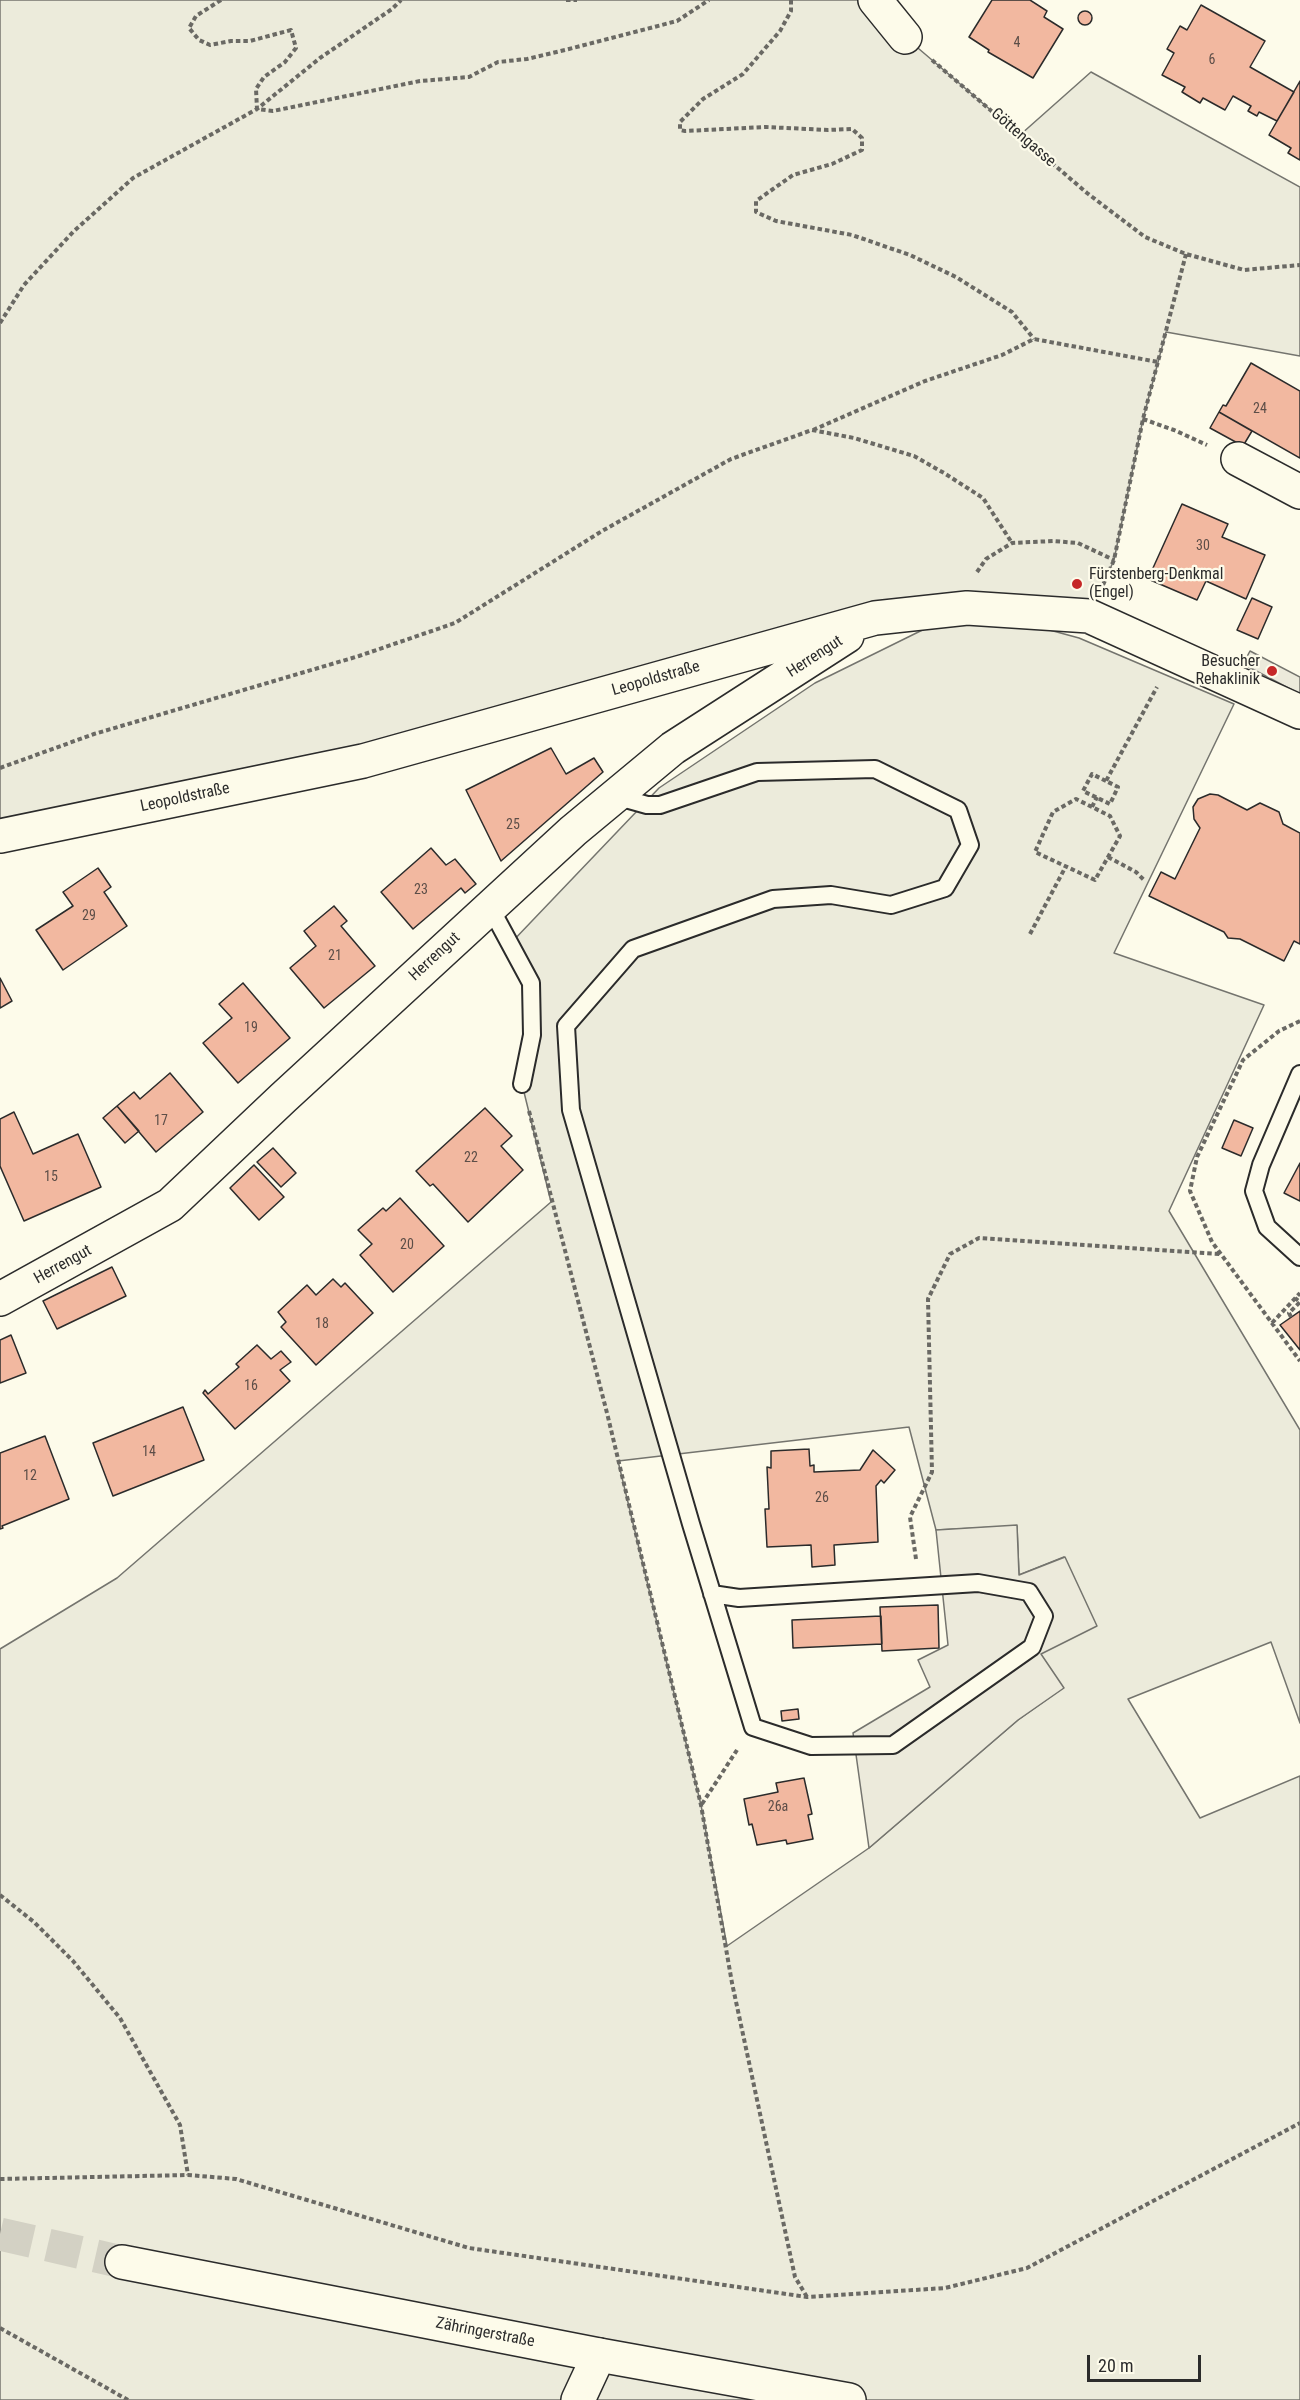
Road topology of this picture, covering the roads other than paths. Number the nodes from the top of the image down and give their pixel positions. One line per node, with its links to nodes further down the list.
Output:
1 (875, 0): 2 (street)
2 (905, 37)
3 (1238, 459): 4 (street)
4 (1300, 492)
5 (875, 618): 6 (street, Leopoldstraße); 7 (street, Herrengut); 8 (street, Leopoldstraße)
6 (1300, 712)
7 (615, 796): 9 (street, Herrengut); 14 (lane)
8 (0, 836)
9 (490, 907): 11 (lane); 13 (street, Herrengut)
10 (1300, 1074): 12 (lane)
11 (522, 1084)
12 (1300, 1257)
13 (0, 1299)
14 (712, 1594): 14 (lane)
15 (122, 2262): 16 (street, Zähringerstraße)
16 (599, 2355): 17 (street); 18 (street, Zähringerstraße)
17 (578, 2400)
18 (849, 2400)

